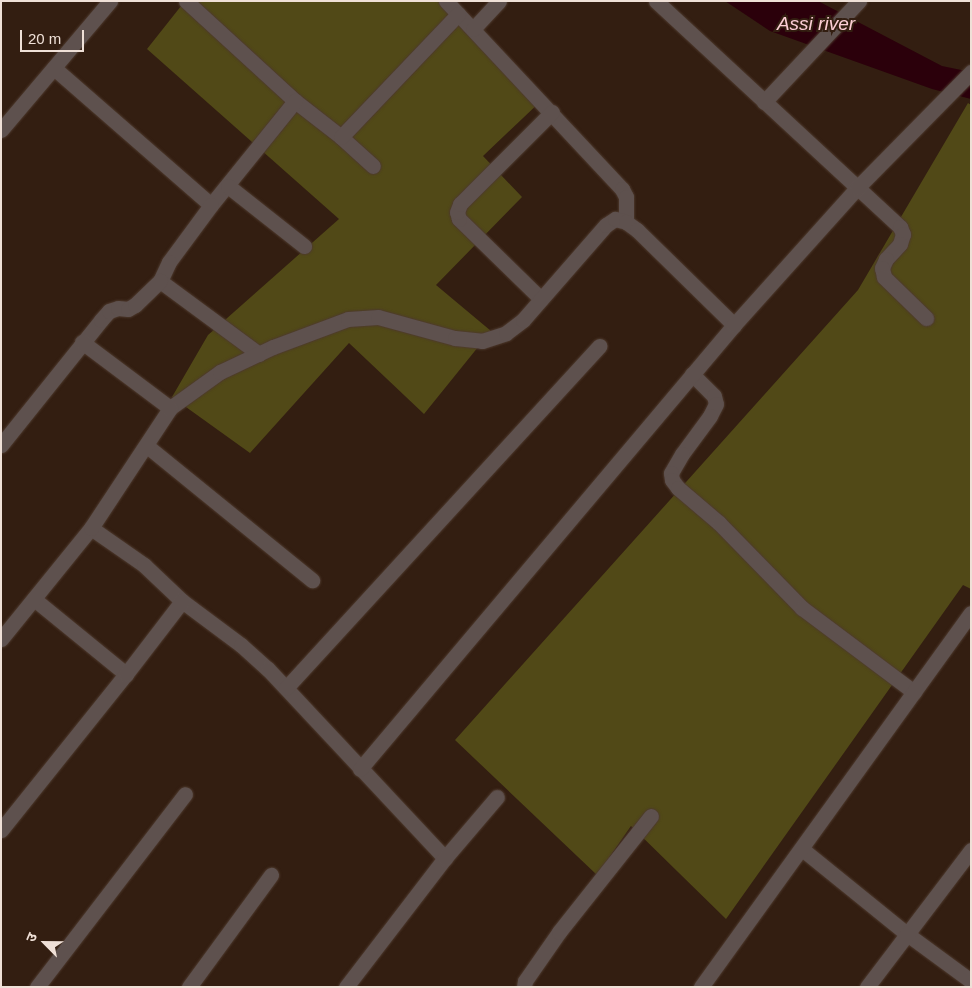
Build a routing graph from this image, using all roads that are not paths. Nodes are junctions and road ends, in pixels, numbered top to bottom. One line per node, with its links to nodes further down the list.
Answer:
1 (110, 1): 9 (street)
2 (186, 1): 11 (street)
3 (446, 1): 7 (street)
4 (499, 1): 8 (street)
5 (656, 1): 12 (street)
6 (859, 1): 12 (street)
7 (458, 14): 8 (street); 15 (street)
8 (472, 29): 13 (street)
9 (54, 68): 14 (street); 19 (street)
10 (971, 72): 18 (street)
11 (295, 100): 15 (street); 17 (street)
12 (764, 102): 18 (street)
13 (552, 112): 20 (street); 23 (street)
14 (1, 130)
15 (341, 137): 16 (street)
16 (373, 166)
17 (228, 186): 19 (street); 21 (street)
18 (857, 188): 24 (street); 25 (street)
19 (211, 205): 22 (street)
20 (626, 222): 23 (street); 25 (street)
21 (304, 246)
22 (160, 281): 26 (street); 28 (street)
23 (541, 299): 28 (street)
24 (926, 318)
25 (734, 325): 29 (street)
26 (82, 342): 30 (street); 31 (street)
27 (599, 346): 40 (street)
28 (259, 354): 30 (street)
29 (692, 374): 41 (street); 42 (street)
30 (170, 408): 32 (street)
31 (1, 445)
32 (147, 446): 33 (street); 34 (street)
33 (91, 528): 35 (street); 36 (street)
34 (312, 580)
35 (34, 599): 38 (street); 39 (street)
36 (182, 601): 39 (street); 40 (street)
37 (971, 613): 41 (street)
38 (1, 639)
39 (126, 674): 46 (street)
40 (286, 688): 42 (street)
41 (914, 692): 47 (street)
42 (360, 768): 49 (street)
43 (185, 794): 53 (street)
44 (497, 797): 49 (street)
45 (650, 816): 56 (street)
46 (1, 830)
47 (802, 849): 51 (street); 57 (street)
48 (971, 850): 51 (street)
49 (445, 858): 55 (street)
50 (271, 875): 54 (street)
51 (907, 934): 52 (street); 58 (street)
52 (971, 981)
53 (37, 987)
54 (188, 987)
55 (346, 987)
56 (524, 987)
57 (701, 987)
58 (867, 987)

